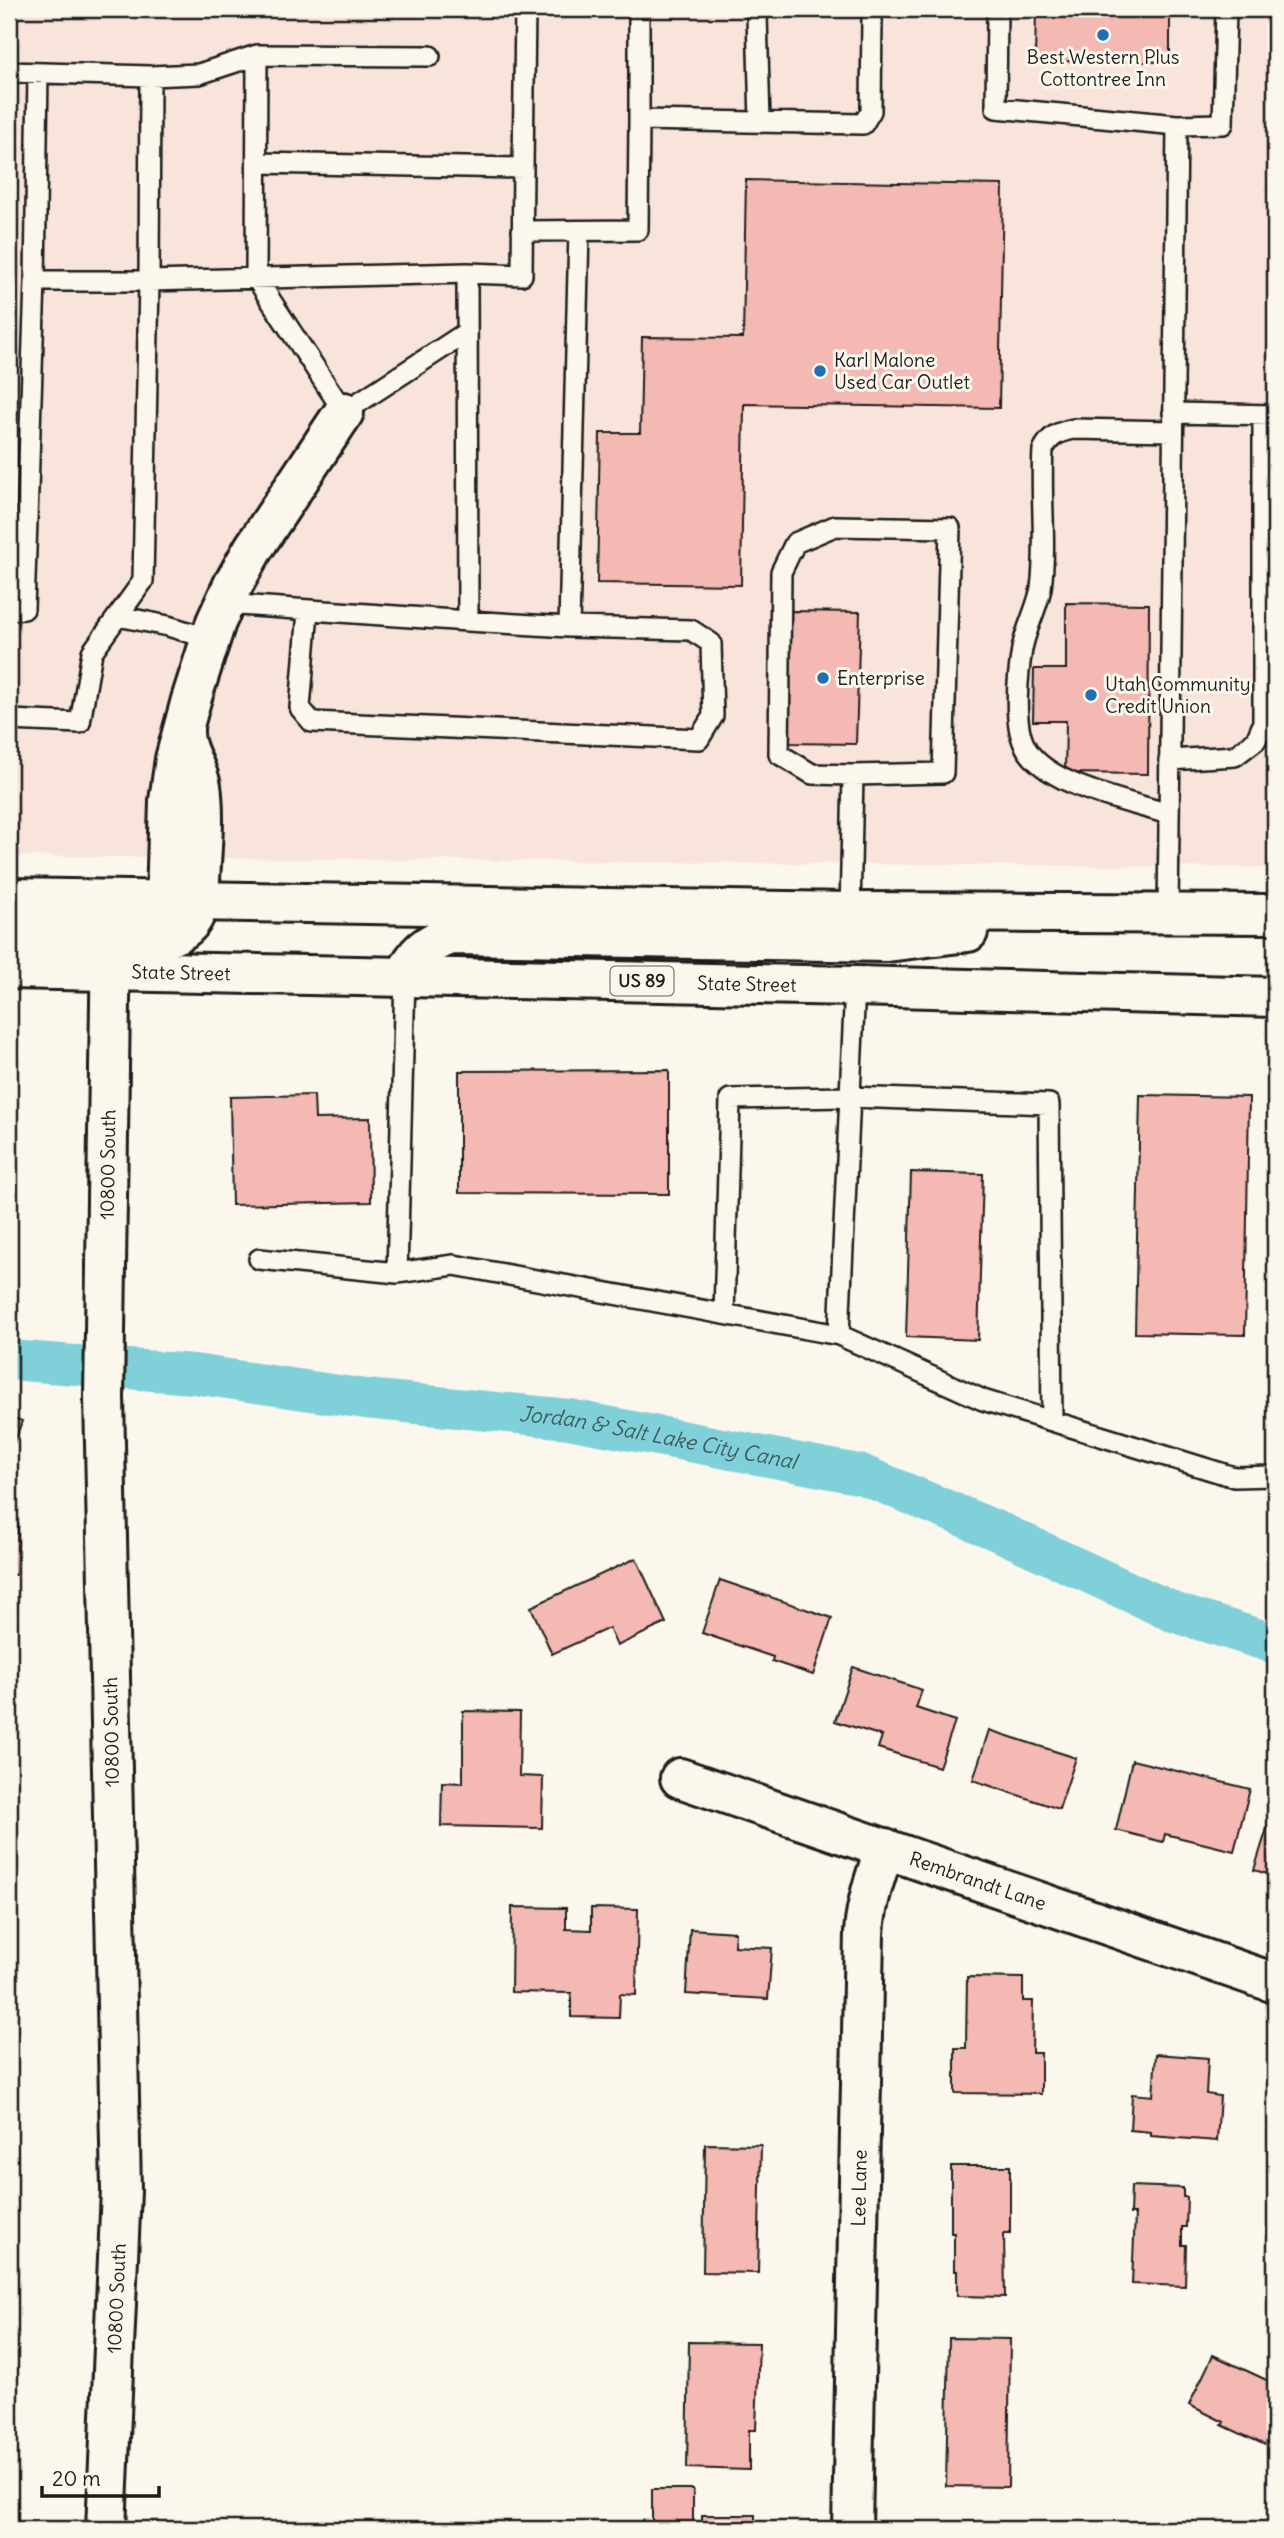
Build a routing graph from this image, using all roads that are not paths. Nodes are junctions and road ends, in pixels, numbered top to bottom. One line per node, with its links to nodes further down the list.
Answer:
1 (525, 9): 16 (lane)
2 (997, 9): 14 (lane)
3 (1226, 9): 14 (lane)
4 (639, 12): 12 (lane)
5 (757, 15): 13 (lane)
6 (872, 17): 13 (lane)
7 (257, 55): 8 (lane); 11 (lane); 15 (lane)
8 (430, 56)
9 (9, 72): 10 (lane)
10 (38, 73): 11 (lane); 21 (lane)
11 (150, 76): 22 (lane)
12 (639, 120): 13 (lane); 18 (lane)
13 (760, 122)
14 (1177, 125): 26 (lane)
15 (257, 163): 16 (lane); 20 (lane)
16 (523, 168): 17 (lane)
17 (522, 231): 18 (lane); 19 (lane)
18 (579, 231): 32 (lane)
19 (467, 273): 20 (lane); 23 (lane)
20 (256, 278): 22 (lane); 24 (lane)
21 (35, 281): 22 (lane); 27 (lane)
22 (149, 281): 29 (lane)
23 (467, 332): 24 (lane); 31 (lane)
24 (344, 412): 30 (main road)
25 (1269, 415): 26 (lane); 34 (lane)
26 (1173, 422): 34 (lane); 36 (lane)
27 (9, 610)
28 (308, 611): 30 (lane); 31 (lane); 32 (lane)
29 (118, 616): 30 (lane); 33 (lane)
30 (217, 621): 38 (main road)
31 (468, 621): 32 (lane)
32 (569, 627)
33 (9, 720)
34 (1169, 760): 36 (lane)
35 (853, 775): 35 (lane); 39 (lane)
36 (1168, 814): 41 (lane)
37 (9, 898): 38 (main road)
38 (182, 901): 39 (main road); 44 (main road)
39 (850, 912): 40 (main road)
40 (1045, 912): 41 (main road); 46 (main road)
41 (1168, 912): 42 (main road)
42 (1275, 914)
43 (9, 933): 44 (main road)
44 (111, 953): 45 (main road, State Street / US 89); 46 (main road, State Street / US 89); 59 (main road, 10800 South)
45 (9, 969)
46 (405, 977): 47 (main road, State Street / US 89); 51 (lane)
47 (855, 986): 48 (main road, State Street / US 89); 49 (lane)
48 (1275, 997)
49 (850, 1097): 52 (lane); 53 (lane); 54 (lane)
50 (259, 1259): 51 (lane)
51 (397, 1273): 52 (lane)
52 (724, 1314): 53 (lane)
53 (839, 1335): 54 (lane)
54 (1052, 1421): 55 (lane)
55 (1275, 1476)
56 (680, 1778): 57 (main road, Rembrandt Lane)
57 (885, 1849): 58 (main road, Rembrandt Lane); 60 (main road, Lee Lane)
58 (1275, 1983)
59 (106, 2529)
60 (852, 2529)

